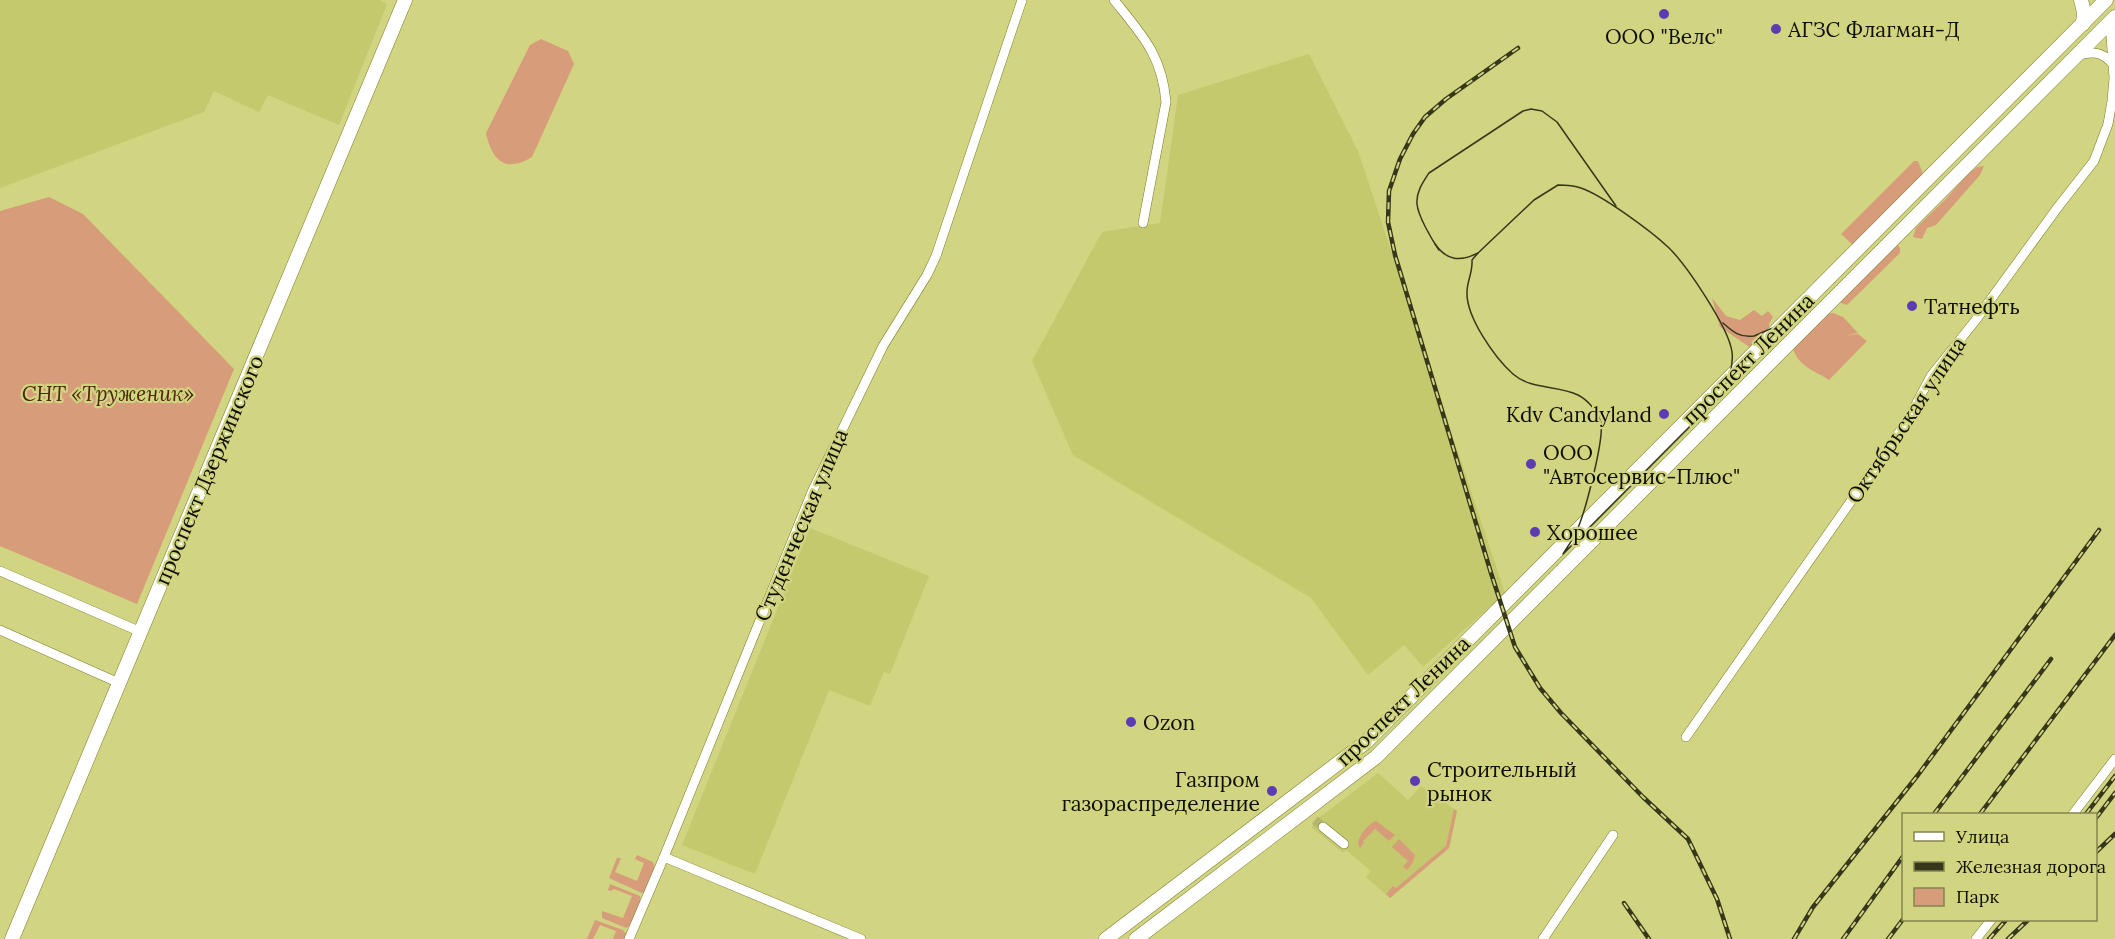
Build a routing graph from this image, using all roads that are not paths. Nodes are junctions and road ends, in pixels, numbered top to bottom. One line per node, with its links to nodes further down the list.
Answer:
1 (405, 0): 13 (main road, проспект Дзержинского)
2 (1023, 0): 21 (street, Студенческая улица)
3 (1114, 0): 10 (street)
4 (2081, 0): 7 (main road)
5 (2101, 2): 6 (main road); 7 (main road, проспект Ленина)
6 (2112, 19): 8 (main road, проспект Ленина); 9 (street, Октябрьская улица)
7 (2083, 24): 28 (main road, проспект Ленина)
8 (2076, 56): 9 (street); 29 (main road, проспект Ленина)
9 (2112, 63): 15 (street, Октябрьская улица)
10 (1143, 223)
11 (0, 571): 13 (street)
12 (0, 630): 14 (street)
13 (141, 632): 14 (main road, проспект Дзержинского)
14 (119, 683): 25 (main road, проспект Дзержинского)
15 (1686, 737)
16 (2115, 759): 17 (street)
17 (2074, 813)
18 (1323, 827): 20 (street)
19 (1613, 835): 30 (street)
20 (1344, 844)
21 (664, 857): 26 (street, Студенческая улица); 27 (street)
22 (1990, 921): 31 (street)
23 (0, 936): 24 (main road)
24 (7, 939)
25 (12, 939)
26 (629, 939)
27 (861, 939)
28 (1106, 939)
29 (1136, 939)
30 (1543, 939)
31 (1976, 939)

